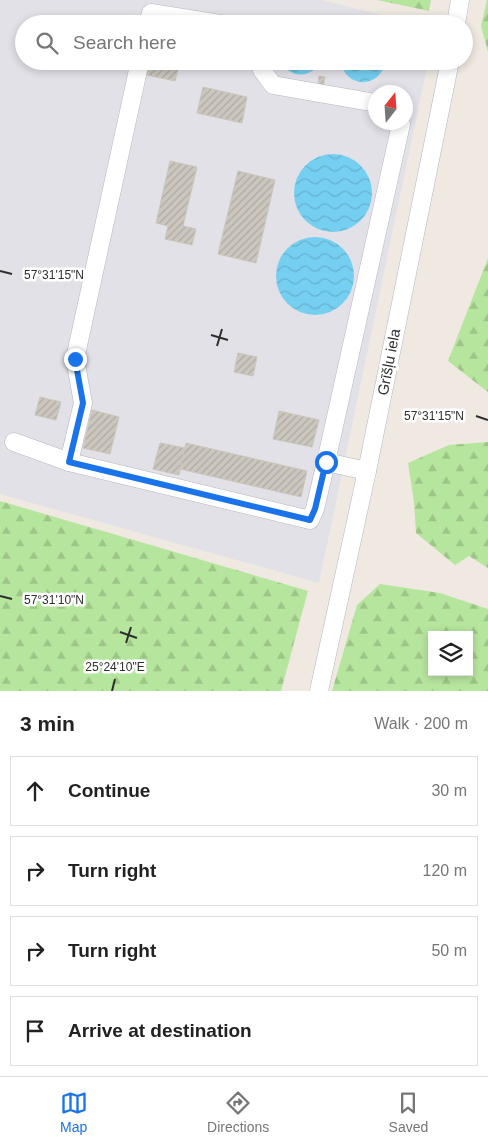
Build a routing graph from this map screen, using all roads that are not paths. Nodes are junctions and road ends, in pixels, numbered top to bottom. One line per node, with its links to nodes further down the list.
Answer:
1 (460, 0): 4 (street)
2 (150, 15): 3 (street)
3 (164, 15)
4 (458, 15)
5 (138, 70): 11 (street)
6 (262, 70): 8 (street)
7 (448, 70): 13 (street, Grīšļu iela)
8 (368, 101)
9 (401, 130): 12 (street)
10 (14, 442): 11 (street)
11 (69, 462): 12 (street)
12 (326, 462): 13 (street)
13 (367, 471): 14 (street, Grīšļu iela)
14 (319, 691)

